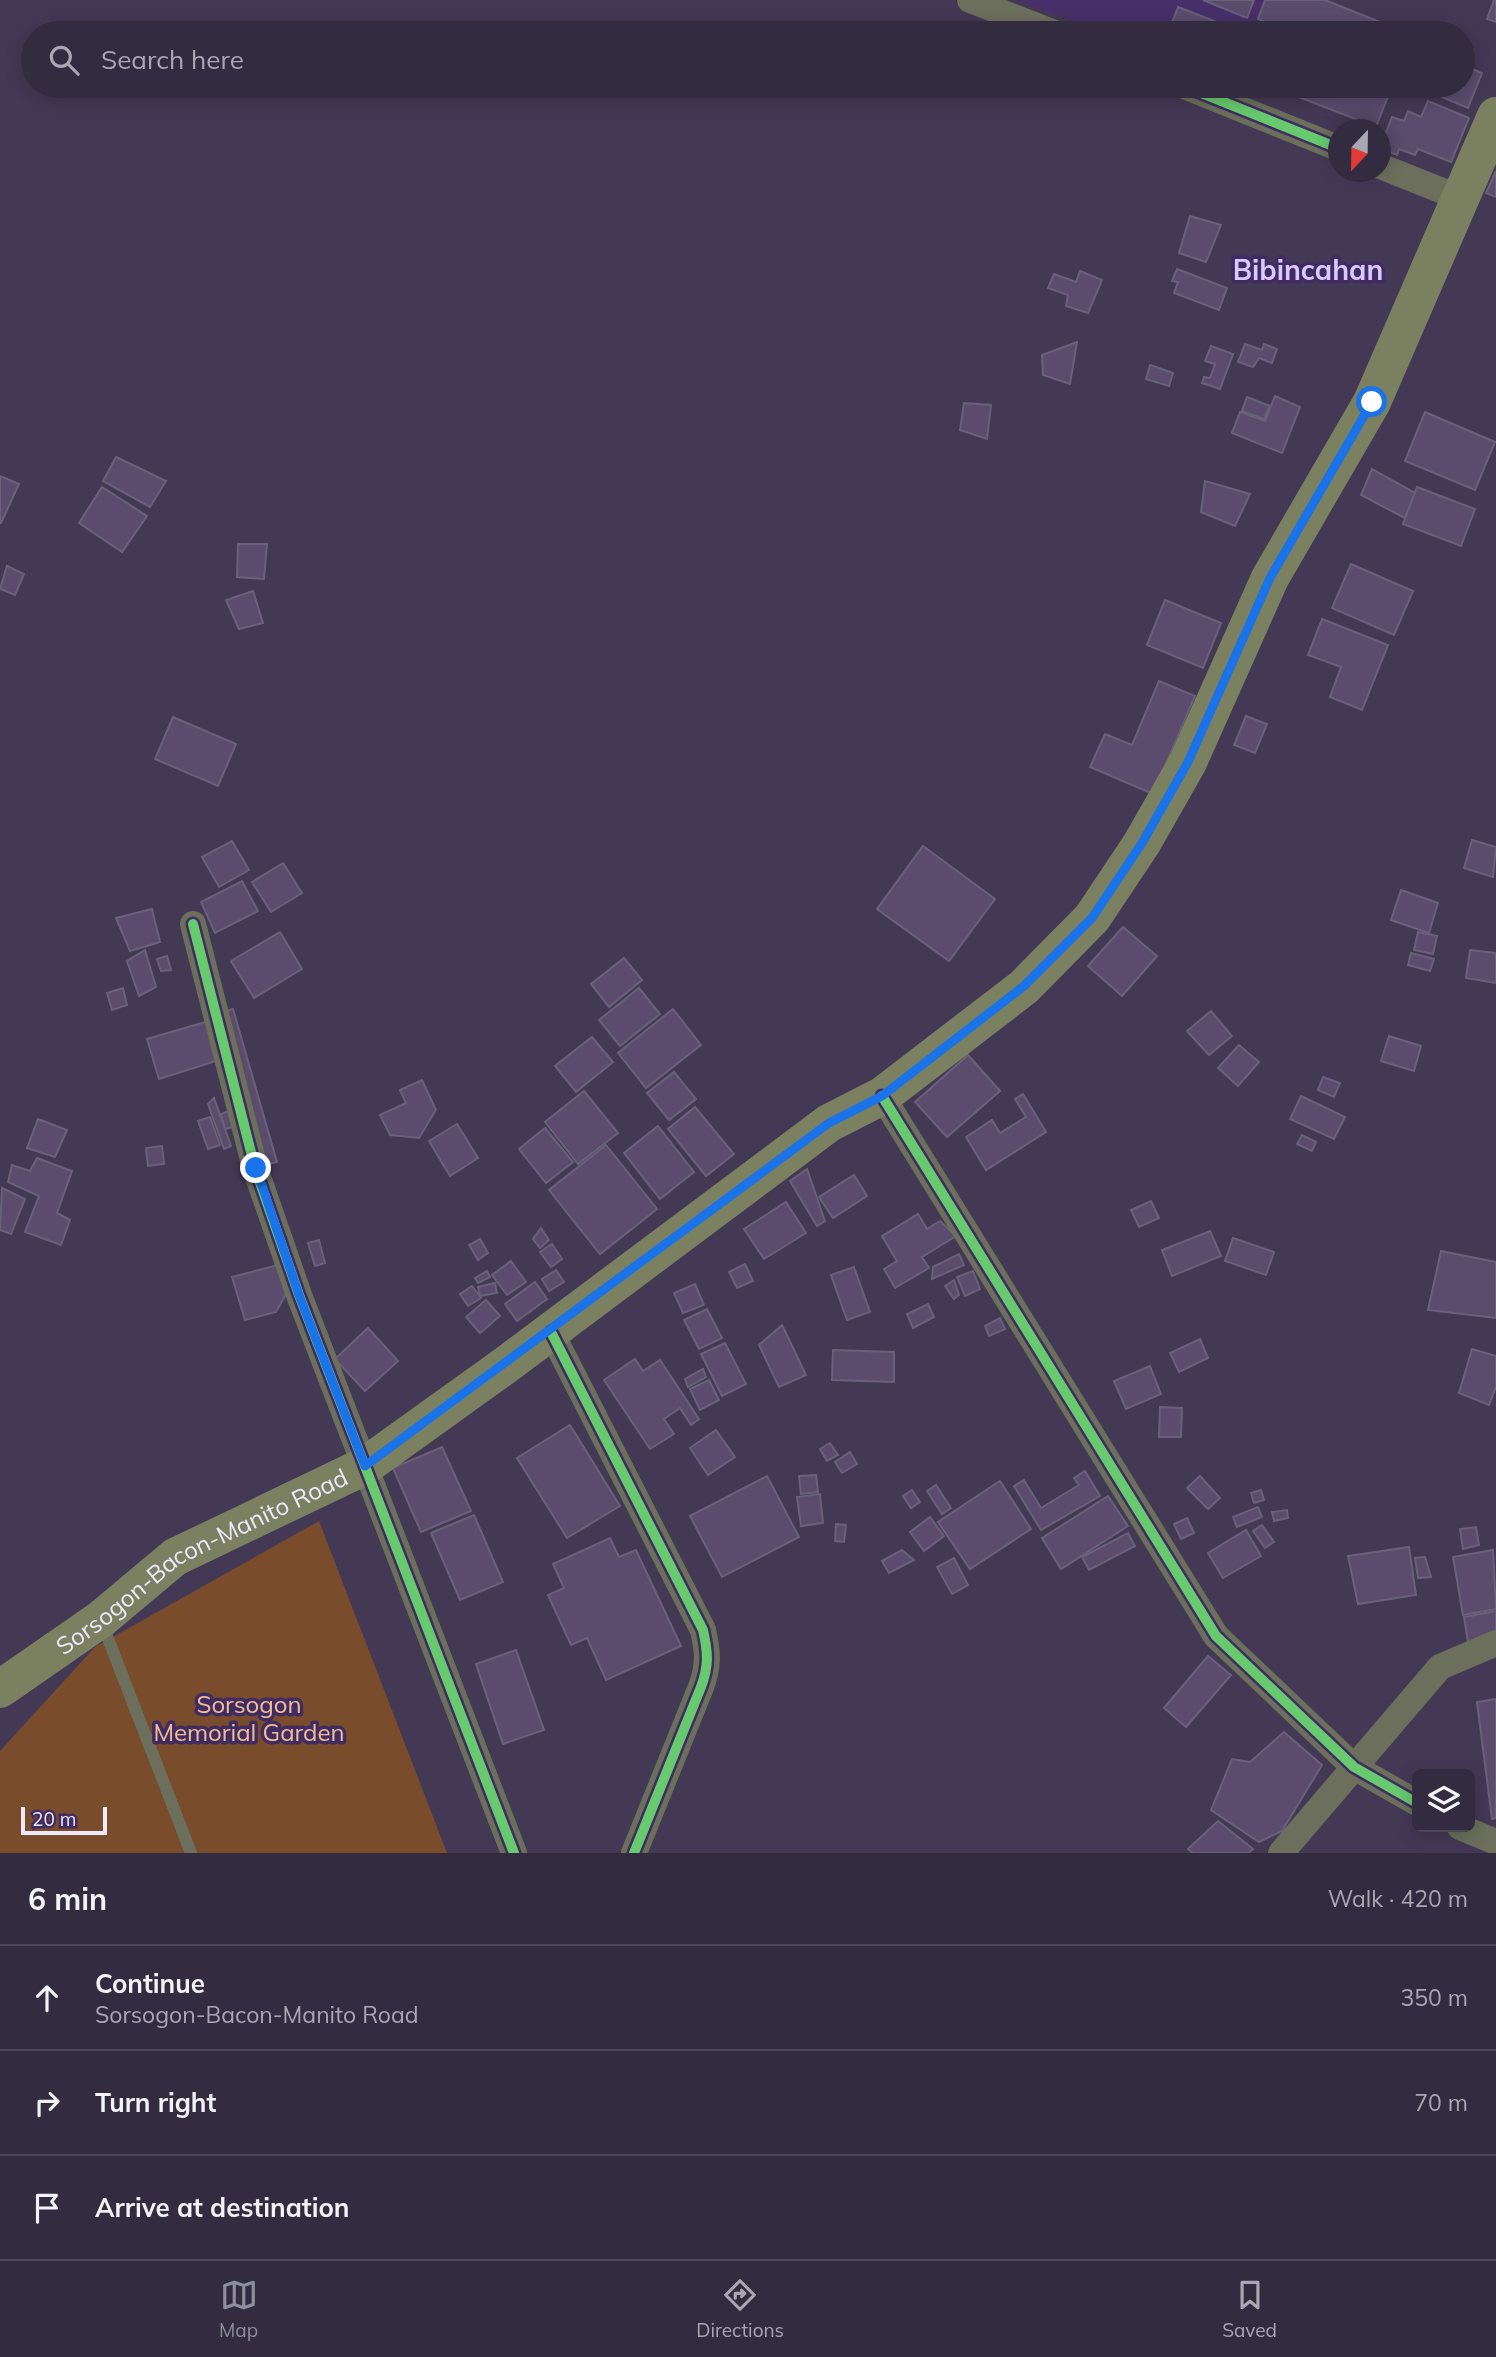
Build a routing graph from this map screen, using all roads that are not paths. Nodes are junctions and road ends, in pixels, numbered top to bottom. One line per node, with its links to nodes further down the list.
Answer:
1 (981, 2): 2 (street)
2 (1026, 21)
3 (1214, 98): 5 (street)
4 (1496, 116): 7 (main road, Sorsogon-Bacon-Manito Road)
5 (1328, 144)
6 (1391, 170): 7 (street)
7 (1461, 198): 9 (main road, Sorsogon-Bacon-Manito Road)
8 (193, 925): 11 (street)
9 (882, 1096): 10 (main road, Sorsogon-Bacon-Manito Road); 15 (street)
10 (551, 1332): 11 (main road, Sorsogon-Bacon-Manito Road); 21 (street)
11 (365, 1466): 12 (main road, Sorsogon-Bacon-Manito Road); 20 (street)
12 (101, 1619): 14 (main road, Sorsogon-Bacon-Manito Road); 19 (lane)
13 (1496, 1643): 15 (street)
14 (0, 1689)
15 (1354, 1767): 16 (street); 22 (street)
16 (1412, 1800)
17 (1472, 1832): 18 (street)
18 (1496, 1842)
19 (191, 1853)
20 (514, 1853)
21 (634, 1853)
22 (1281, 1853)

